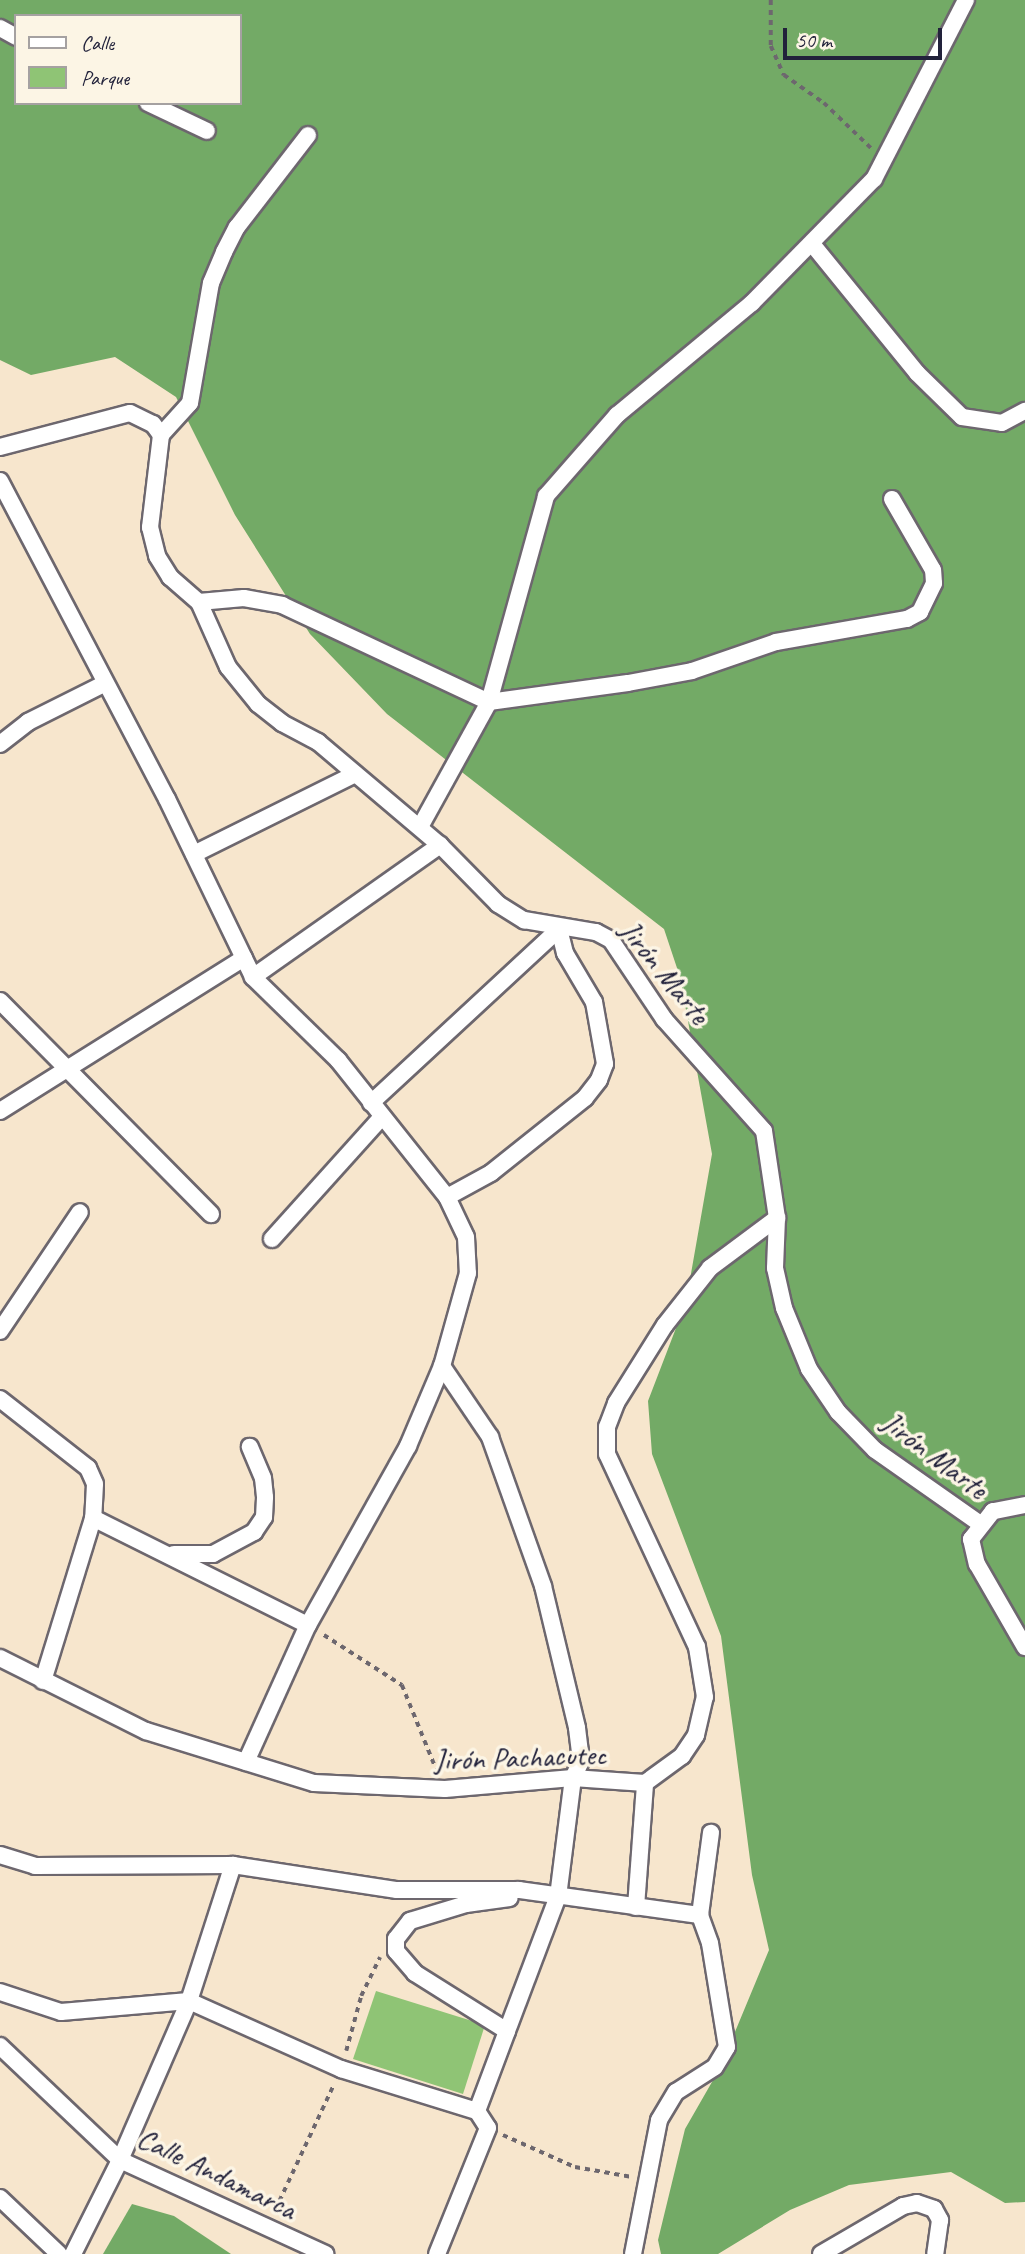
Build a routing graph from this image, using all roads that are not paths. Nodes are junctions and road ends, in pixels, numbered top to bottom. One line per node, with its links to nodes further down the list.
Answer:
1 (966, 0): 5 (street)
2 (152, 105): 3 (street)
3 (207, 131)
4 (308, 135): 7 (street)
5 (813, 245): 6 (street); 13 (street)
6 (1025, 411)
7 (162, 435): 8 (street); 11 (street, Jirón Marte)
8 (0, 447)
9 (0, 481): 12 (street)
10 (892, 499): 13 (street)
11 (199, 602): 13 (street); 15 (street, Jirón Marte)
12 (104, 684): 14 (street); 18 (street)
13 (489, 702): 16 (street)
14 (0, 744)
15 (355, 774): 16 (street, Jirón Marte); 18 (street)
16 (420, 827): 17 (street, Jirón Marte)
17 (440, 845): 19 (street, Jirón Marte); 21 (street)
18 (194, 854): 20 (street)
19 (559, 929): 24 (street); 27 (street); 30 (street, Jirón Marte)
20 (244, 958): 21 (street); 23 (street)
21 (253, 977): 24 (street)
22 (0, 1001): 23 (street)
23 (67, 1067): 25 (street); 29 (street)
24 (371, 1103): 26 (street)
25 (0, 1111)
26 (381, 1118): 27 (street); 31 (street)
27 (447, 1197): 33 (street)
28 (80, 1212): 32 (street)
29 (211, 1214)
30 (777, 1218): 38 (street, Jirón Marte); 46 (street, Jirón Pachacutec)
31 (272, 1239)
32 (0, 1331)
33 (442, 1366): 40 (street); 45 (street)
34 (0, 1399): 37 (street)
35 (250, 1447): 39 (street)
36 (1025, 1505): 38 (street)
37 (93, 1518): 39 (street); 43 (street)
38 (979, 1523): 41 (street, Jirón Marte)
39 (168, 1554): 40 (street)
40 (308, 1625): 44 (street)
41 (1025, 1647)
42 (0, 1658): 43 (street, Jirón Pachacutec)
43 (43, 1681): 44 (street, Jirón Pachacutec)
44 (246, 1762): 45 (street, Jirón Pachacutec)
45 (573, 1778): 46 (street, Jirón Pachacutec); 50 (street)
46 (645, 1783): 51 (street)
47 (710, 1833): 52 (street)
48 (0, 1855): 49 (street)
49 (233, 1865): 50 (street); 54 (street)
50 (558, 1896): 51 (street); 55 (street); 55 (street)
51 (636, 1907): 52 (street)
52 (700, 1915): 64 (street)
53 (0, 1992): 54 (street)
54 (189, 2001): 57 (street); 58 (street)
55 (507, 2031): 57 (street)
56 (0, 2046): 58 (street, Calle Andamarca)
57 (477, 2111): 63 (street)
58 (120, 2160): 61 (street); 62 (street, Calle Andamarca)
59 (0, 2198): 60 (street)
60 (59, 2254)
61 (73, 2254)
62 (326, 2254)
63 (437, 2254)
64 (633, 2254)
65 (821, 2254): 66 (street)
66 (935, 2254)

